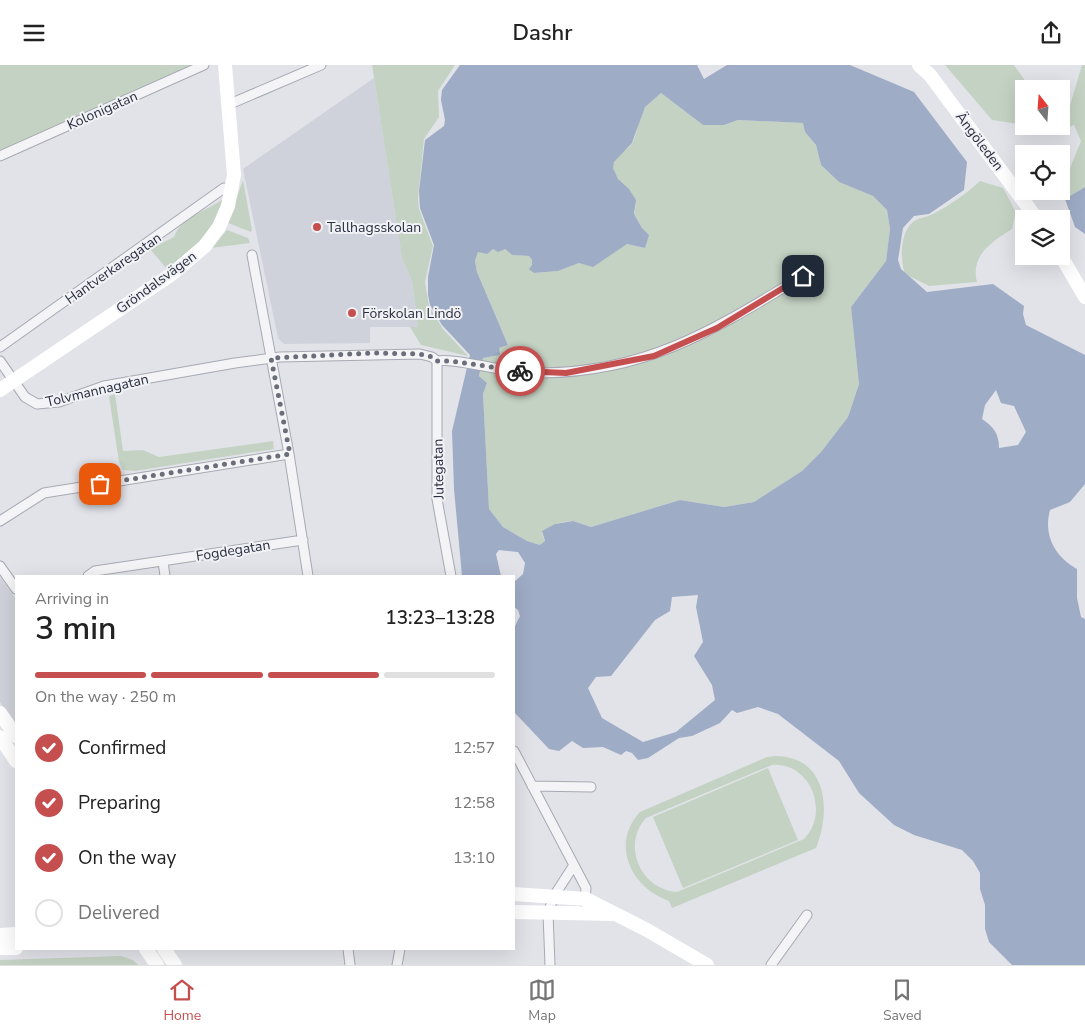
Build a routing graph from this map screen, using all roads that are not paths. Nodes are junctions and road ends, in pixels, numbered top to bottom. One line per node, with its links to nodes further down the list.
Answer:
1 (204, 65): 6 (street, Kolonigatan)
2 (225, 65): 5 (main road, Gröndalsvägen)
3 (321, 65): 5 (street)
4 (919, 65): 8 (main road, Ängöleden)
5 (230, 104): 17 (main road, Gröndalsvägen)
6 (0, 156)
7 (224, 188): 13 (street, Hantverkaregatan)
8 (1031, 210)
9 (252, 255): 14 (street)
10 (1066, 265): 12 (main road)
11 (803, 276): 16 (street, Tolvmannagatan)
12 (1085, 297)
13 (0, 347)
14 (271, 358): 16 (street, Tolvmannagatan); 17 (street, Tolvmannagatan); 19 (street)
15 (0, 361): 17 (street, Tolvmannagatan)
16 (436, 361): 27 (street, Jutegatan)
17 (12, 381): 18 (main road, Gröndalsvägen)
18 (0, 390)
19 (290, 454): 20 (street); 21 (street)
20 (0, 521)
21 (303, 539): 22 (street, Fogdegatan); 26 (street)
22 (163, 561): 24 (street, Fogdegatan); 25 (street)
23 (0, 566): 28 (street)
24 (89, 575)
25 (165, 575)
26 (308, 575)
27 (450, 575)
28 (15, 588)
29 (0, 713): 30 (main road)
30 (7, 738): 32 (main road)
31 (515, 753): 33 (street)
32 (15, 758)
33 (532, 786): 34 (street); 35 (street)
34 (591, 787)
35 (574, 865): 37 (street); 38 (street)
36 (515, 894): 37 (main road)
37 (554, 896): 38 (main road); 40 (street)
38 (586, 899): 41 (street); 42 (main road)
39 (515, 912): 40 (main road)
40 (548, 913): 41 (main road); 56 (street)
41 (582, 914): 42 (main road)
42 (616, 914): 57 (main road)
43 (807, 915): 58 (street)
44 (15, 933): 45 (main road)
45 (0, 935)
46 (15, 948): 47 (main road)
47 (0, 949)
48 (147, 950): 52 (main road)
49 (165, 950): 53 (main road)
50 (348, 950): 54 (street)
51 (400, 950): 55 (street)
52 (157, 965)
53 (176, 965)
54 (350, 965)
55 (397, 965)
56 (550, 965)
57 (707, 965)
58 (771, 965)

